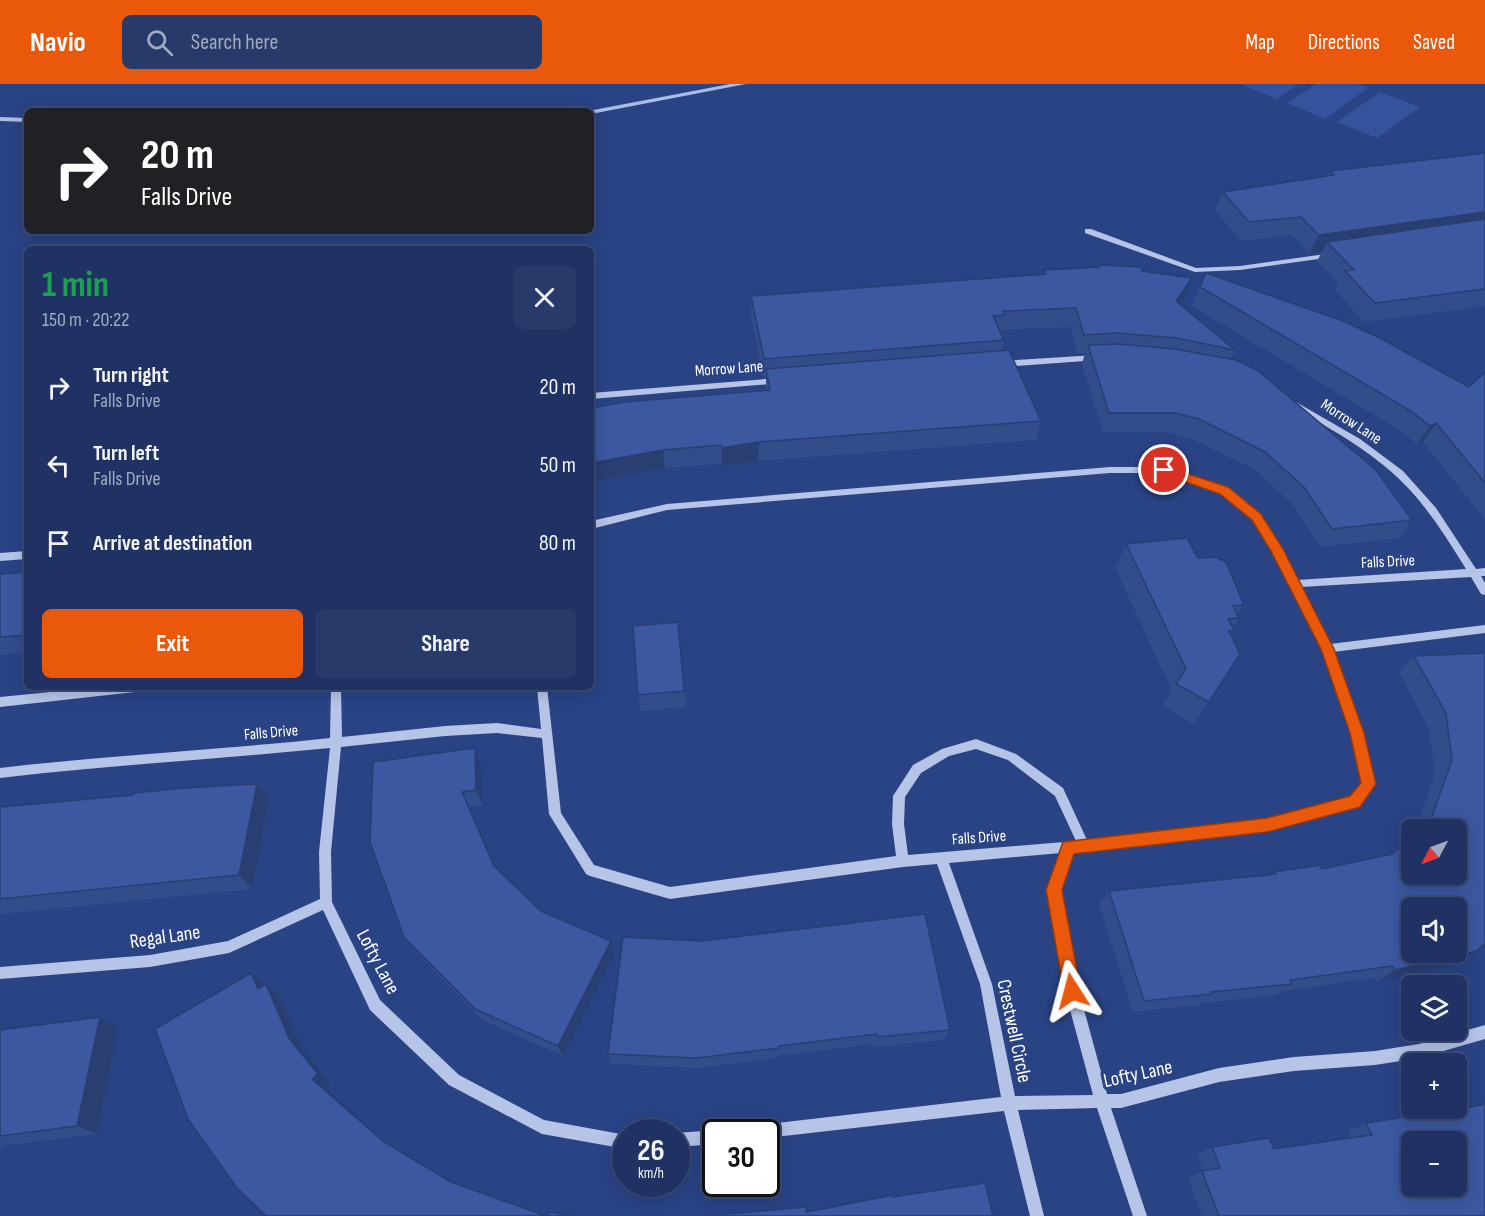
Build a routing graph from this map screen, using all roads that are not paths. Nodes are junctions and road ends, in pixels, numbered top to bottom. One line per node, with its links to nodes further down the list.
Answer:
1 (1088, 231): 2 (street)
2 (1341, 254)
3 (1111, 357): 4 (street)
4 (989, 365)
5 (787, 380): 6 (street, Morrow Lane)
6 (594, 396)
7 (1283, 398): 12 (street, Morrow Lane)
8 (594, 524): 13 (street, Falls Drive)
9 (24, 555): 10 (street)
10 (0, 557)
11 (1485, 572): 12 (street, Falls Drive)
12 (1473, 574): 13 (street, Falls Drive); 14 (street, Morrow Lane)
13 (1293, 584): 16 (street, Falls Drive)
14 (1485, 591)
15 (1485, 629): 16 (street)
16 (1328, 649): 24 (street, Falls Drive)
17 (115, 690): 20 (street)
18 (336, 690): 22 (street, Lofty Lane)
19 (542, 690): 21 (street, Falls Drive)
20 (0, 702)
21 (545, 734): 22 (street, Falls Drive); 27 (street, Falls Drive)
22 (336, 744): 23 (street, Falls Drive); 28 (street, Lofty Lane)
23 (0, 773)
24 (1084, 846): 25 (street, Falls Drive); 27 (street)
25 (1069, 847): 26 (street, Falls Drive); 31 (street)
26 (941, 857): 27 (street, Falls Drive); 32 (street, Crestwell Circle)
27 (903, 861)
28 (326, 902): 29 (street, Regal Lane); 34 (street, Lofty Lane)
29 (0, 973)
30 (1485, 1032): 31 (street, Lofty Lane)
31 (1102, 1102): 32 (street, Lofty Lane); 36 (street)
32 (1009, 1103): 33 (street, Lofty Lane); 35 (street, Crestwell Circle)
33 (780, 1130)
34 (612, 1140)
35 (1037, 1216)
36 (1140, 1216)

